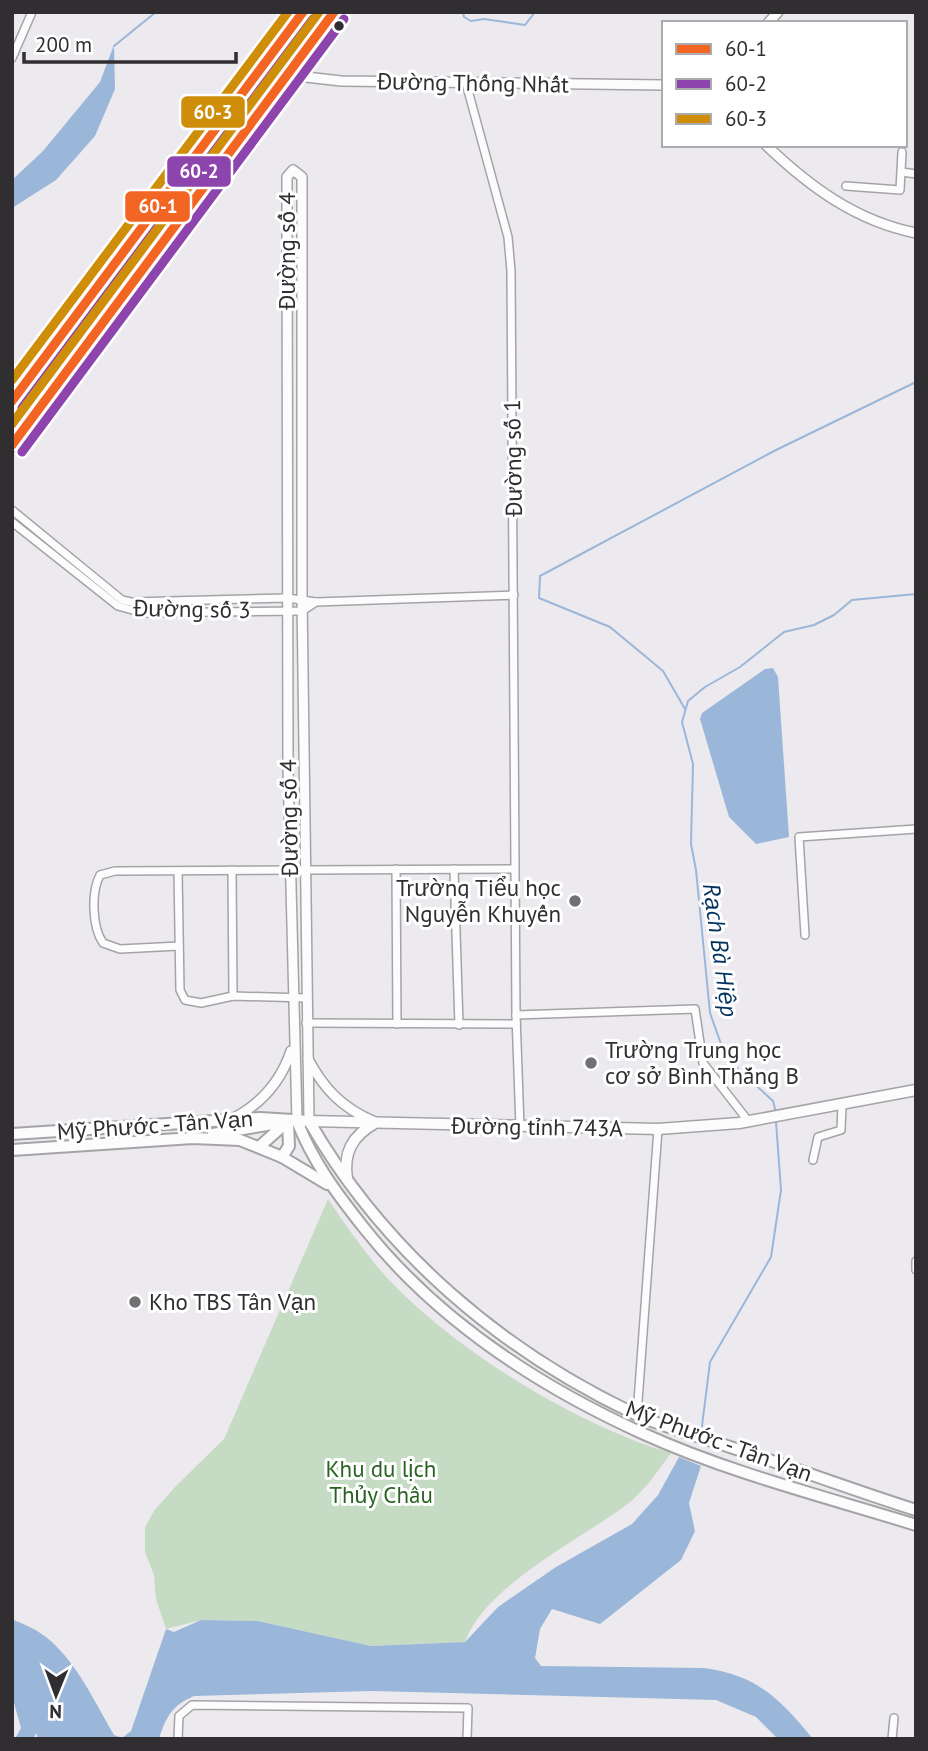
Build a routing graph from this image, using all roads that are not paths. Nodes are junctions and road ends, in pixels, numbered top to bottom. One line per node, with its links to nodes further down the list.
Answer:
1 (32, 12): 6 (street)
2 (303, 12): 10 (highway)
3 (315, 12): 10 (highway)
4 (327, 12): 7 (highway)
5 (334, 12): 7 (highway)
6 (12, 58)
7 (288, 69): 8 (street, Đường Thống Nhất); 20 (highway); 21 (highway)
8 (466, 83): 9 (street, Đường Thống Nhất); 24 (street, Đường số 1)
9 (662, 85)
10 (226, 122): 12 (highway)
11 (768, 147): 17 (street)
12 (206, 148): 18 (highway); 19 (highway)
13 (902, 152): 14 (street)
14 (902, 172): 15 (street); 16 (street)
15 (916, 174)
16 (846, 186)
17 (916, 233)
18 (12, 401)
19 (12, 411)
20 (12, 432)
21 (12, 445)
22 (12, 510): 28 (street, Đường số 3)
23 (12, 522): 28 (street, Đường số 3)
24 (514, 595): 27 (street, Đường số 3); 34 (street, Đường số 1)
25 (287, 598): 26 (street, Đường số 3); 26 (street, Đường số 4); 28 (street, Đường số 3); 29 (street, Đường số 4)
26 (302, 598): 27 (street, Đường số 3); 30 (street, Đường số 4)
27 (316, 601): 30 (street)
28 (131, 606): 29 (street, Đường số 3)
29 (287, 611): 30 (street, Đường số 3); 37 (street, Đường số 4)
30 (302, 611): 38 (street, Đường số 4)
31 (916, 829): 39 (street)
32 (396, 869): 33 (street); 38 (street); 46 (street)
33 (454, 869): 34 (street); 48 (street)
34 (514, 869): 44 (street, Đường số 1)
35 (178, 870): 36 (street); 40 (street); 40 (street)
36 (232, 870): 37 (street); 41 (street)
37 (290, 870): 38 (street); 42 (street, Đường số 4)
38 (306, 870): 43 (street, Đường số 4)
39 (805, 935)
40 (179, 946): 41 (street)
41 (233, 996): 42 (street)
42 (292, 998): 43 (street); 49 (street, Đường số 4)
43 (306, 998): 45 (street, Đường số 4)
44 (516, 1015): 47 (street, Đường số 1); 56 (street)
45 (306, 1023): 46 (street); 50 (street, Đường số 4)
46 (397, 1024): 48 (street)
47 (516, 1024): 48 (street); 58 (street, Đường số 1)
48 (459, 1025)
49 (293, 1046): 53 (street); 54 (street, Đường số 4)
50 (307, 1057): 54 (street, Đường số 4); 55 (street)
51 (916, 1090): 52 (main road)
52 (842, 1105): 56 (main road, Đường tỉnh 743A); 60 (street)
53 (233, 1119): 54 (main road, Mỹ Phước - Tân Vạn); 61 (main road, Mỹ Phước - Tân Vạn)
54 (298, 1121): 55 (main road, Đường tỉnh 743A); 62 (main road, Đường tỉnh 743A); 63 (main road); 65 (main road); 67 (main road, Mỹ Phước - Tân Vạn); 68 (main road, Mỹ Phước - Tân Vạn)
55 (376, 1122): 58 (main road, Đường tỉnh 743A); 67 (main road)
56 (749, 1122): 59 (main road, Đường tỉnh 743A)
57 (852, 1127): 60 (street)
58 (520, 1128): 59 (main road, Đường tỉnh 743A)
59 (658, 1129): 73 (street)
60 (841, 1130): 66 (street)
61 (12, 1134)
62 (193, 1138): 63 (main road, Mỹ Phước - Tân Vạn); 64 (main road, Mỹ Phước - Tân Vạn)
63 (260, 1146): 65 (main road, Mỹ Phước - Tân Vạn)
64 (12, 1150)
65 (282, 1157): 68 (main road, Mỹ Phước - Tân Vạn)
66 (813, 1160)
67 (347, 1180): 71 (main road, Mỹ Phước - Tân Vạn)
68 (332, 1187): 72 (main road, Mỹ Phước - Tân Vạn)
69 (916, 1261): 70 (street)
70 (916, 1270)
71 (472, 1312): 72 (main road); 73 (main road, Mỹ Phước - Tân Vạn)
72 (461, 1326): 75 (main road, Mỹ Phước - Tân Vạn)
73 (637, 1415): 74 (main road, Mỹ Phước - Tân Vạn)
74 (916, 1510)
75 (916, 1525)
76 (894, 1718): 79 (street)
77 (178, 1739): 78 (street)
78 (467, 1739)
79 (892, 1739)

